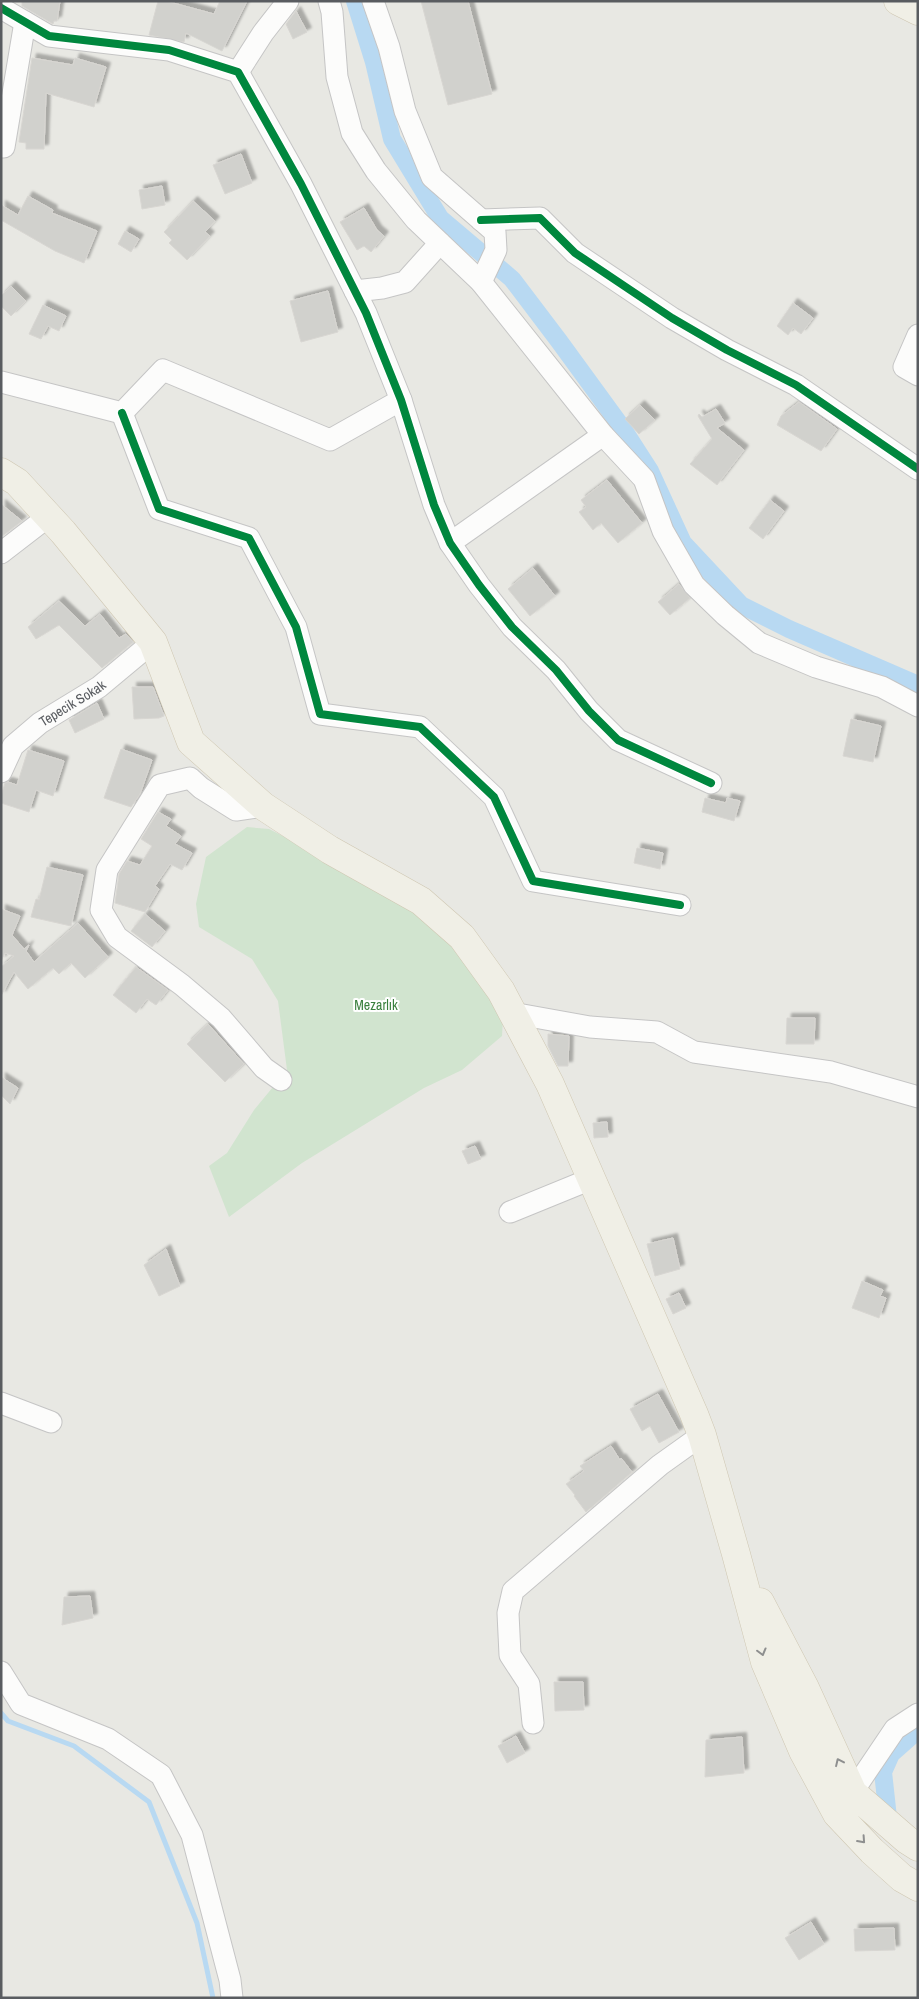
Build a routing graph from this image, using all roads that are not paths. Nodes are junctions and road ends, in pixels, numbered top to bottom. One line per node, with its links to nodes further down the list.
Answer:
1 (288, 1): 8 (street)
2 (329, 1): 11 (street)
3 (373, 1): 10 (street)
4 (898, 1): 6 (main road)
5 (1, 8): 7 (street)
6 (918, 11)
7 (25, 22): 8 (street); 9 (street)
8 (238, 72): 13 (street)
9 (1, 147)
10 (481, 220): 12 (street); 20 (street)
11 (440, 243): 12 (street); 13 (street)
12 (484, 275): 19 (street)
13 (354, 290): 17 (street)
14 (918, 336): 15 (street)
15 (918, 375)
16 (1, 382): 18 (street)
17 (401, 400): 18 (street); 23 (street)
18 (122, 413): 31 (street)
19 (603, 435): 23 (street); 26 (street)
20 (918, 470)
21 (1, 472): 22 (main road)
22 (49, 516): 24 (street); 25 (main road)
23 (450, 543): 29 (street)
24 (1, 553)
25 (153, 642): 27 (street, Tepecik Sokak); 30 (main road)
26 (918, 706)
27 (7, 743): 28 (street, Tepecik Sokak)
28 (1, 772)
29 (712, 783)
30 (263, 806): 32 (main road); 33 (street)
31 (680, 905)
32 (512, 1013): 34 (street); 35 (main road)
33 (281, 1080)
34 (918, 1097)
35 (591, 1179): 36 (street); 39 (main road)
36 (510, 1212)
37 (1, 1403): 38 (street)
38 (51, 1422)
39 (702, 1435): 42 (street); 43 (main road)
40 (1, 1672): 46 (street)
41 (918, 1714): 43 (street)
42 (533, 1723)
43 (845, 1803): 44 (main road); 45 (main road, one-way to 45)
44 (918, 1847)
45 (918, 1886)
46 (232, 1998)

